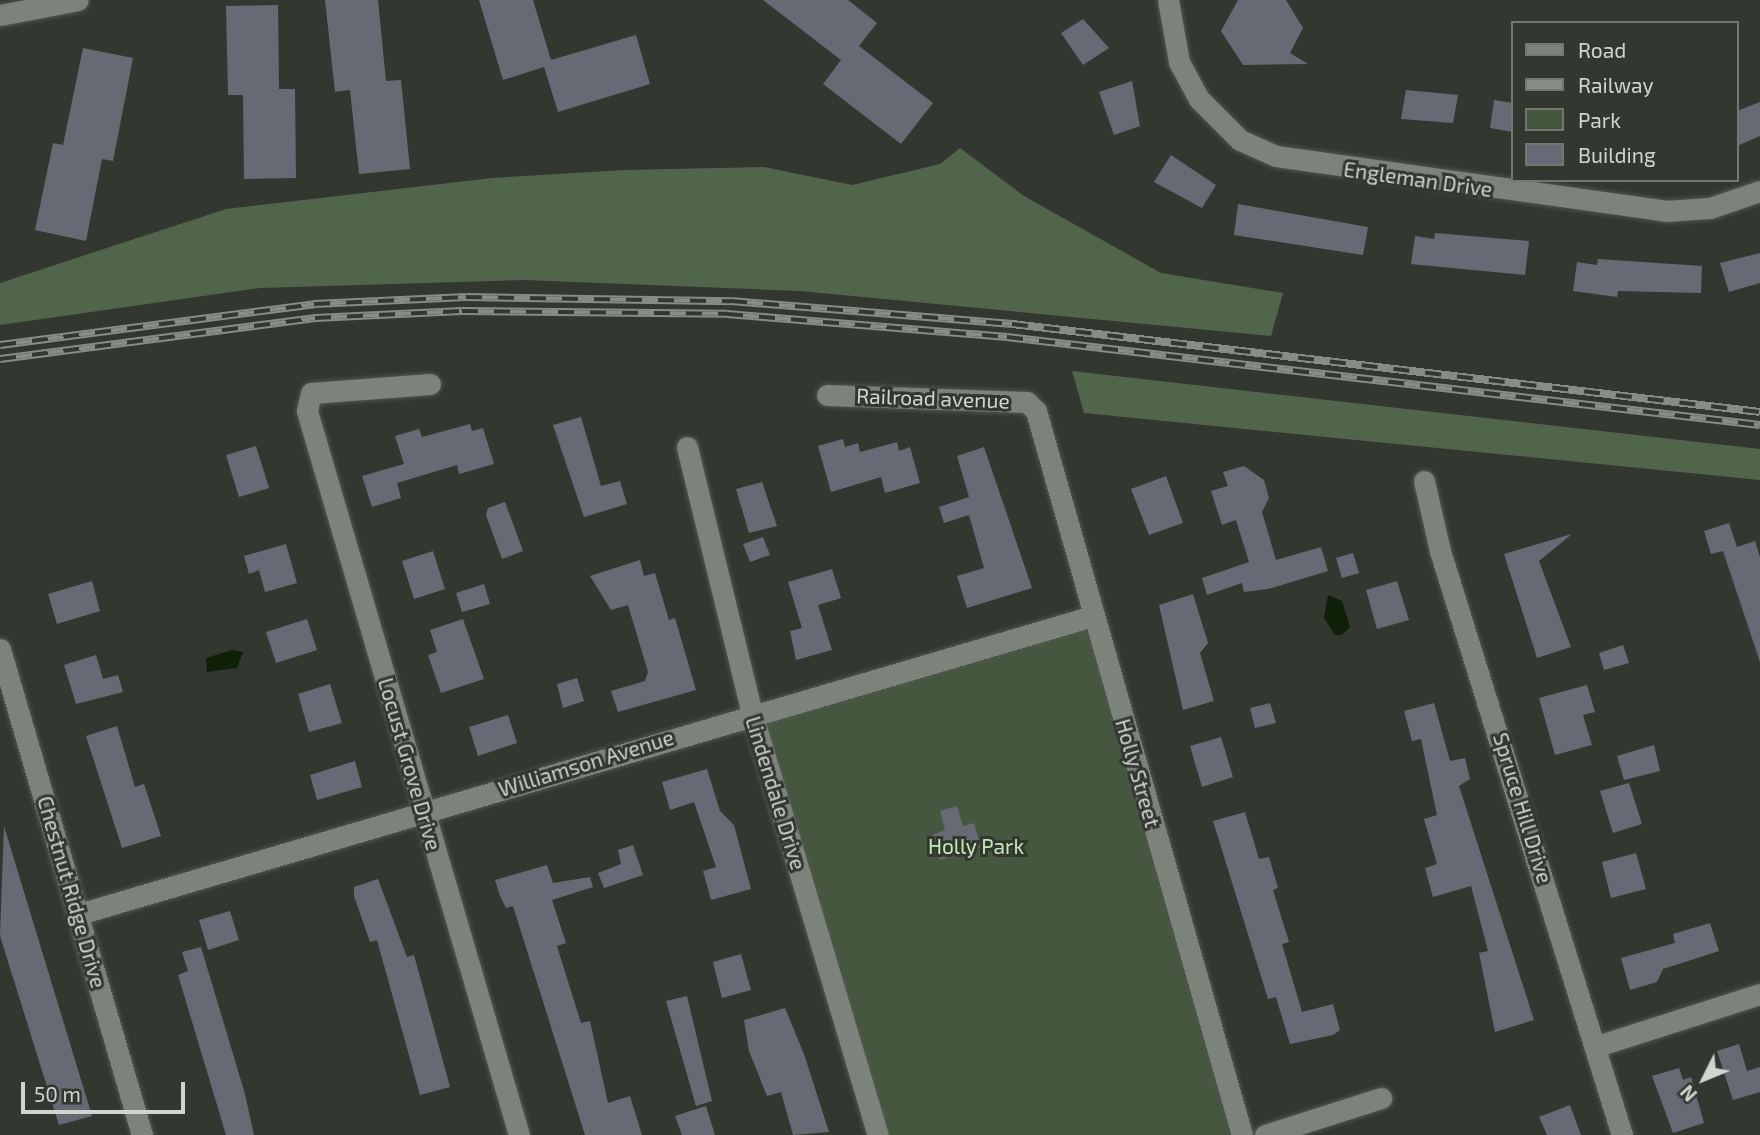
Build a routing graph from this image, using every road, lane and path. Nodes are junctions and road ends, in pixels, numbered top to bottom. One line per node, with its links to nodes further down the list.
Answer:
1 (78, 0): 3 (street)
2 (1168, 0): 4 (street, Engleman Drive)
3 (0, 15)
4 (1760, 191)
5 (430, 384): 13 (street, Locust Grove Drive)
6 (827, 395): 7 (street, Railroad avenue)
7 (1036, 411): 10 (street, Holly Street)
8 (687, 447): 12 (street, Lindendale Drive)
9 (1424, 481): 16 (street, Spruce Hill Drive)
10 (1093, 616): 12 (street, Williamson Avenue); 21 (street, Holly Street)
11 (0, 649): 14 (street, Chestnut Ridge Drive)
12 (752, 713): 13 (street, Williamson Avenue); 20 (street, Lindendale Drive)
13 (425, 813): 14 (street, Williamson Avenue); 19 (street, Locust Grove Drive)
14 (79, 914): 18 (street, Chestnut Ridge Drive)
15 (1760, 994): 16 (street)
16 (1597, 1046): 23 (street, Spruce Hill Drive)
17 (1381, 1098): 22 (street)
18 (142, 1135)
19 (519, 1135)
20 (878, 1135)
21 (1242, 1135)
22 (1265, 1135)
23 (1622, 1135)

